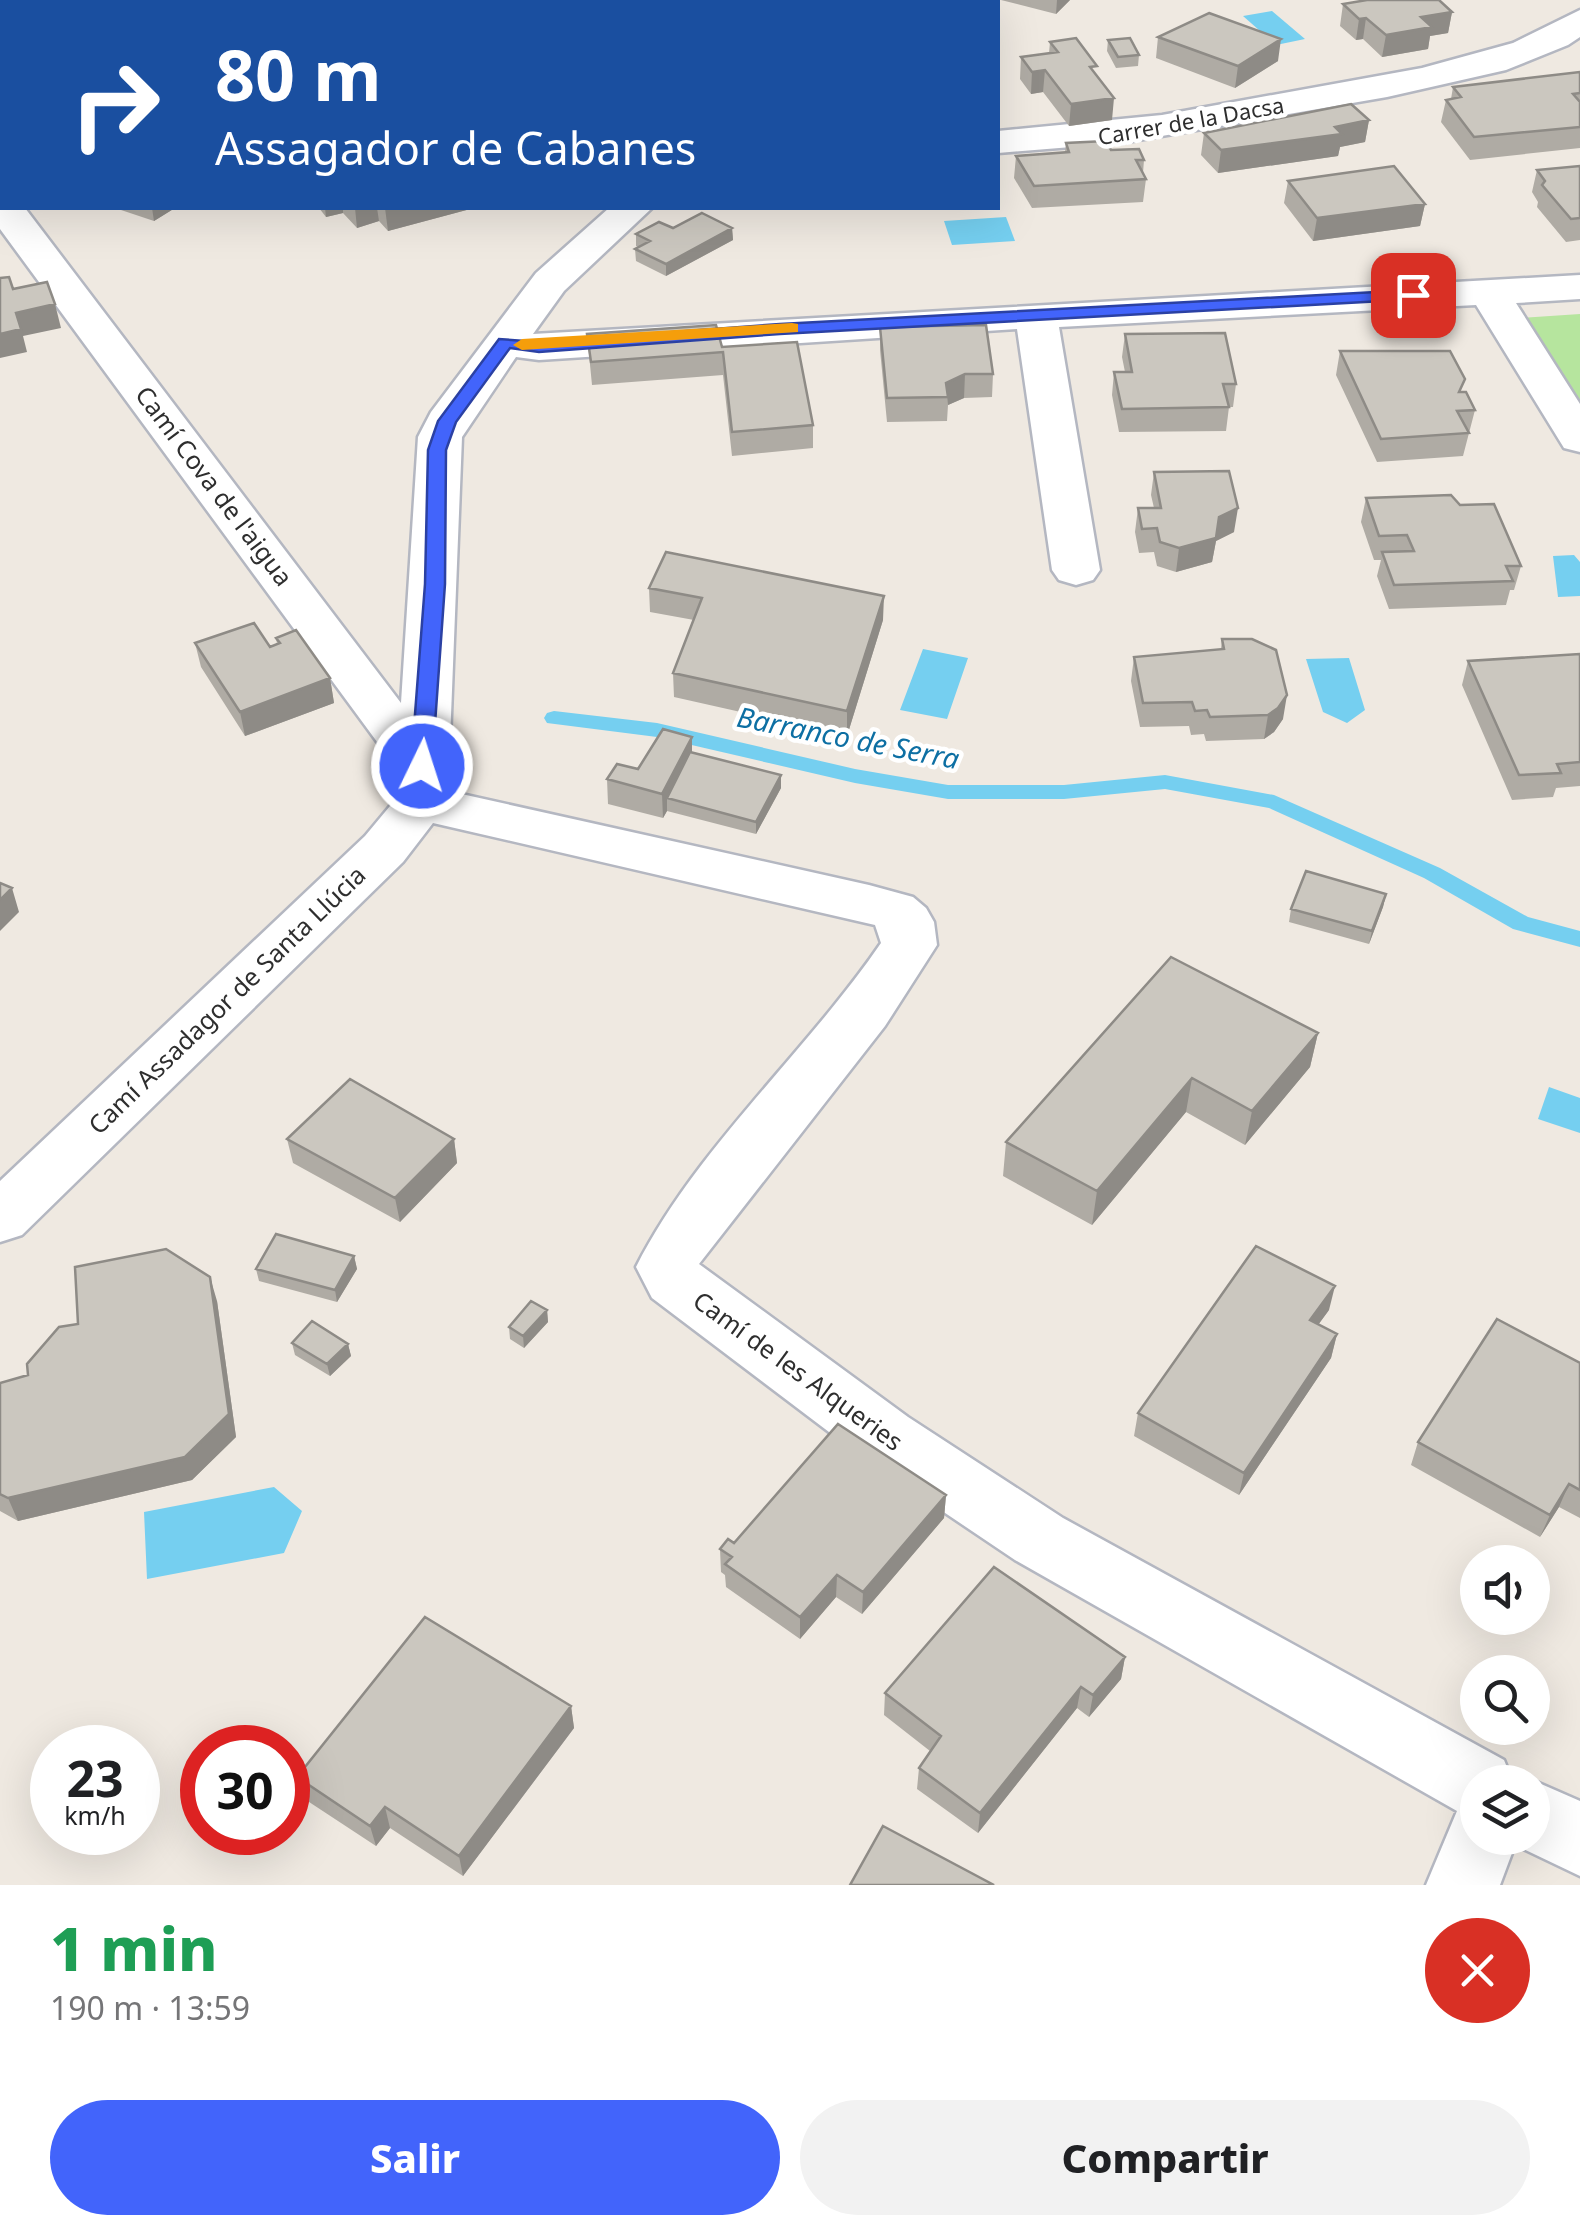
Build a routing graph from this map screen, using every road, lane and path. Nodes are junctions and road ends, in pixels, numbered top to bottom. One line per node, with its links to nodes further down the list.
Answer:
1 (1580, 21): 3 (street, Carrer de la Dacsa)
2 (1560, 74): 3 (street, Carrer de la Dacsa)
3 (1384, 88): 4 (street, Carrer de la Dacsa)
4 (1000, 142)
5 (6, 210): 13 (street, Camí Cova de l'aigua)
6 (630, 210): 10 (street)
7 (1580, 286): 8 (street)
8 (1488, 291): 9 (street); 11 (street)
9 (1036, 315): 10 (street); 12 (street)
10 (506, 342): 13 (street)
11 (1580, 440)
12 (1076, 570)
13 (421, 784): 14 (street, Camí Assadagor de Santa Llúcia); 15 (street, Camí de les Alqueries)
14 (0, 1218)
15 (1460, 1775)
16 (1550, 1824): 17 (street)
17 (1580, 1840)
18 (1474, 1855): 19 (street)
19 (1463, 1885)

